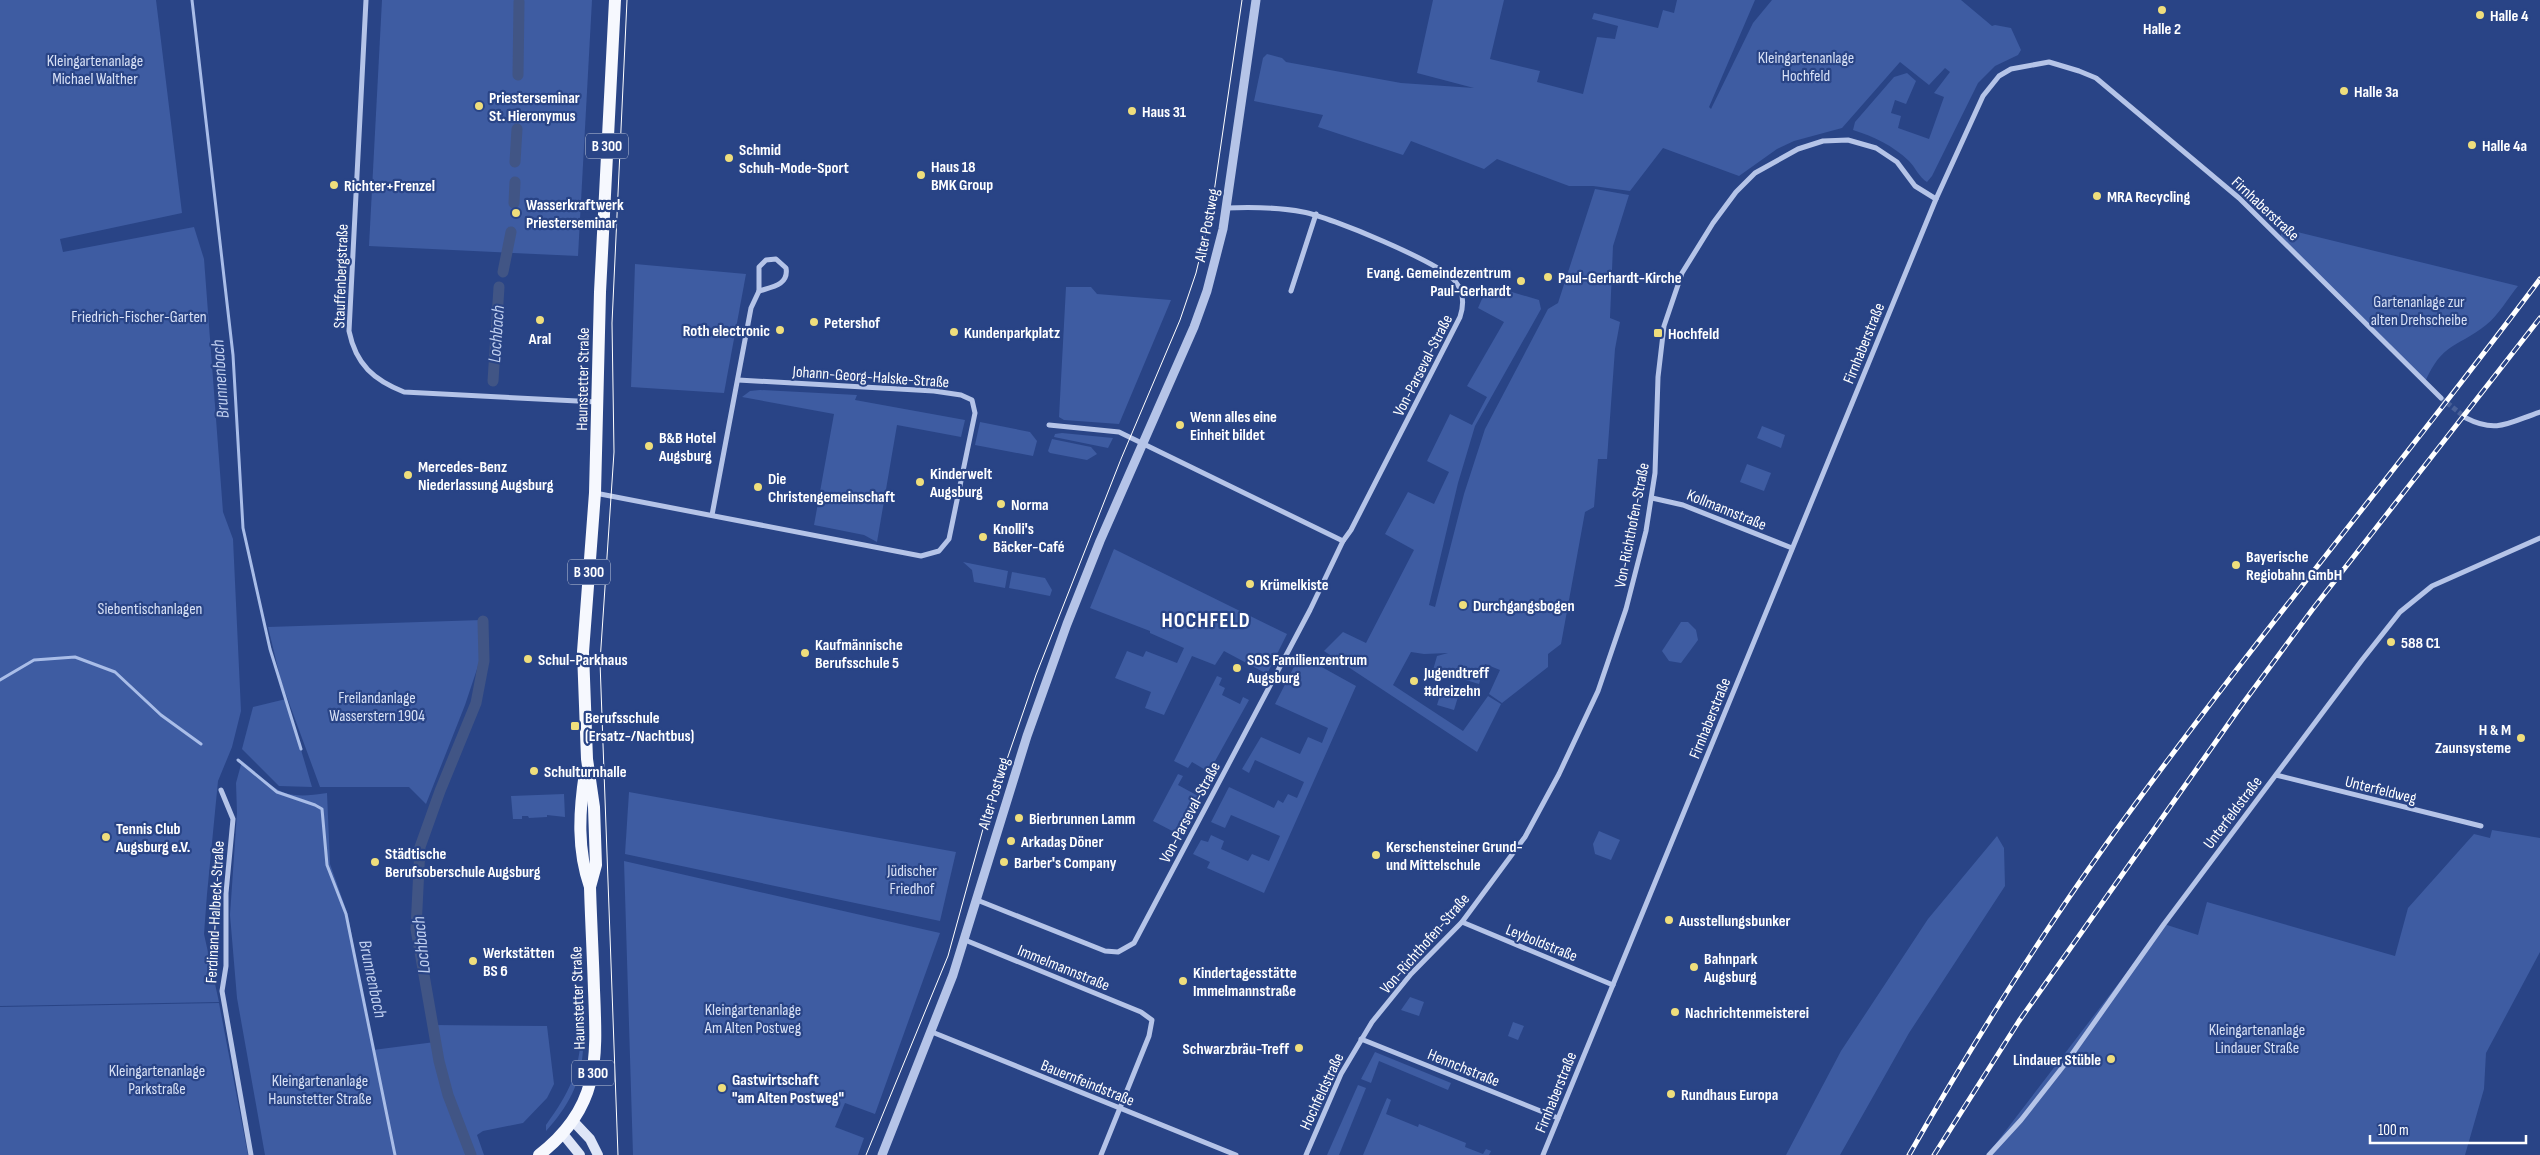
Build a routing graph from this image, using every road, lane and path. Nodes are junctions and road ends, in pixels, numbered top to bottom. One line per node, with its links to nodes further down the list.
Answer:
1 (366, 0): 11 (street, Stauffenbergstraße)
2 (615, 0): 11 (main road, Haunstetter Straße / B 300)
3 (1256, 0): 5 (street, Alter Postweg)
4 (1936, 199): 10 (street, Firnhaberstraße); 17 (street, Von-Richthofen-Straße); 21 (street, Firnhaberstraße)
5 (1226, 208): 6 (street, Von-Parseval-Straße); 15 (street, Alter Postweg)
6 (1316, 214): 8 (street); 20 (street, Von-Parseval-Straße)
7 (759, 291): 7 (street); 9 (street)
8 (1291, 291)
9 (738, 380): 18 (street); 18 (street, Johann-Georg-Halske-Straße)
10 (2441, 398)
11 (598, 402): 16 (main road, Haunstetter Straße / B 300)
12 (2540, 412): 13 (street)
13 (2466, 418)
14 (1049, 425): 15 (street)
15 (1142, 444): 20 (street); 25 (street, Alter Postweg)
16 (595, 493): 18 (street, Johann-Georg-Halske-Straße); 33 (main road, Haunstetter Straße / B 300)
17 (1652, 498): 21 (street, Kollmannstraße); 26 (street, Von-Richthofen-Straße)
18 (712, 515)
19 (2539, 539): 22 (street, Unterfeldstraße)
20 (1342, 541): 25 (street, Von-Parseval-Straße)
21 (1792, 548): 28 (street, Firnhaberstraße)
22 (2276, 775): 24 (street, Unterfeldweg); 44 (street, Unterfeldstraße)
23 (221, 790): 35 (street, Ferdinand-Halbeck-Straße)
24 (2481, 826)
25 (977, 900): 27 (street, Alter Postweg)
26 (1462, 922): 28 (street, Leyboldstraße); 30 (street, Von-Richthofen-Straße)
27 (965, 940): 29 (street, Alter Postweg); 31 (street, Immelmannstraße)
28 (1613, 985): 32 (street, Firnhaberstraße)
29 (932, 1032): 31 (street, Bauernfeindstraße); 39 (street, Alter Postweg)
30 (1361, 1039): 32 (street, Hennchstraße); 42 (street, Hochfeldstraße)
31 (1120, 1108): 40 (street); 41 (street, Bauernfeindstraße)
32 (1558, 1118): 43 (street, Firnhaberstraße)
33 (573, 1120): 34 (main road, B 300); 38 (main road)
34 (563, 1134): 36 (main road, B 300); 37 (main road)
35 (251, 1155)
36 (539, 1155)
37 (580, 1155)
38 (598, 1155)
39 (882, 1155)
40 (1101, 1155)
41 (1236, 1155)
42 (1306, 1155)
43 (1542, 1155)
44 (1989, 1155)

